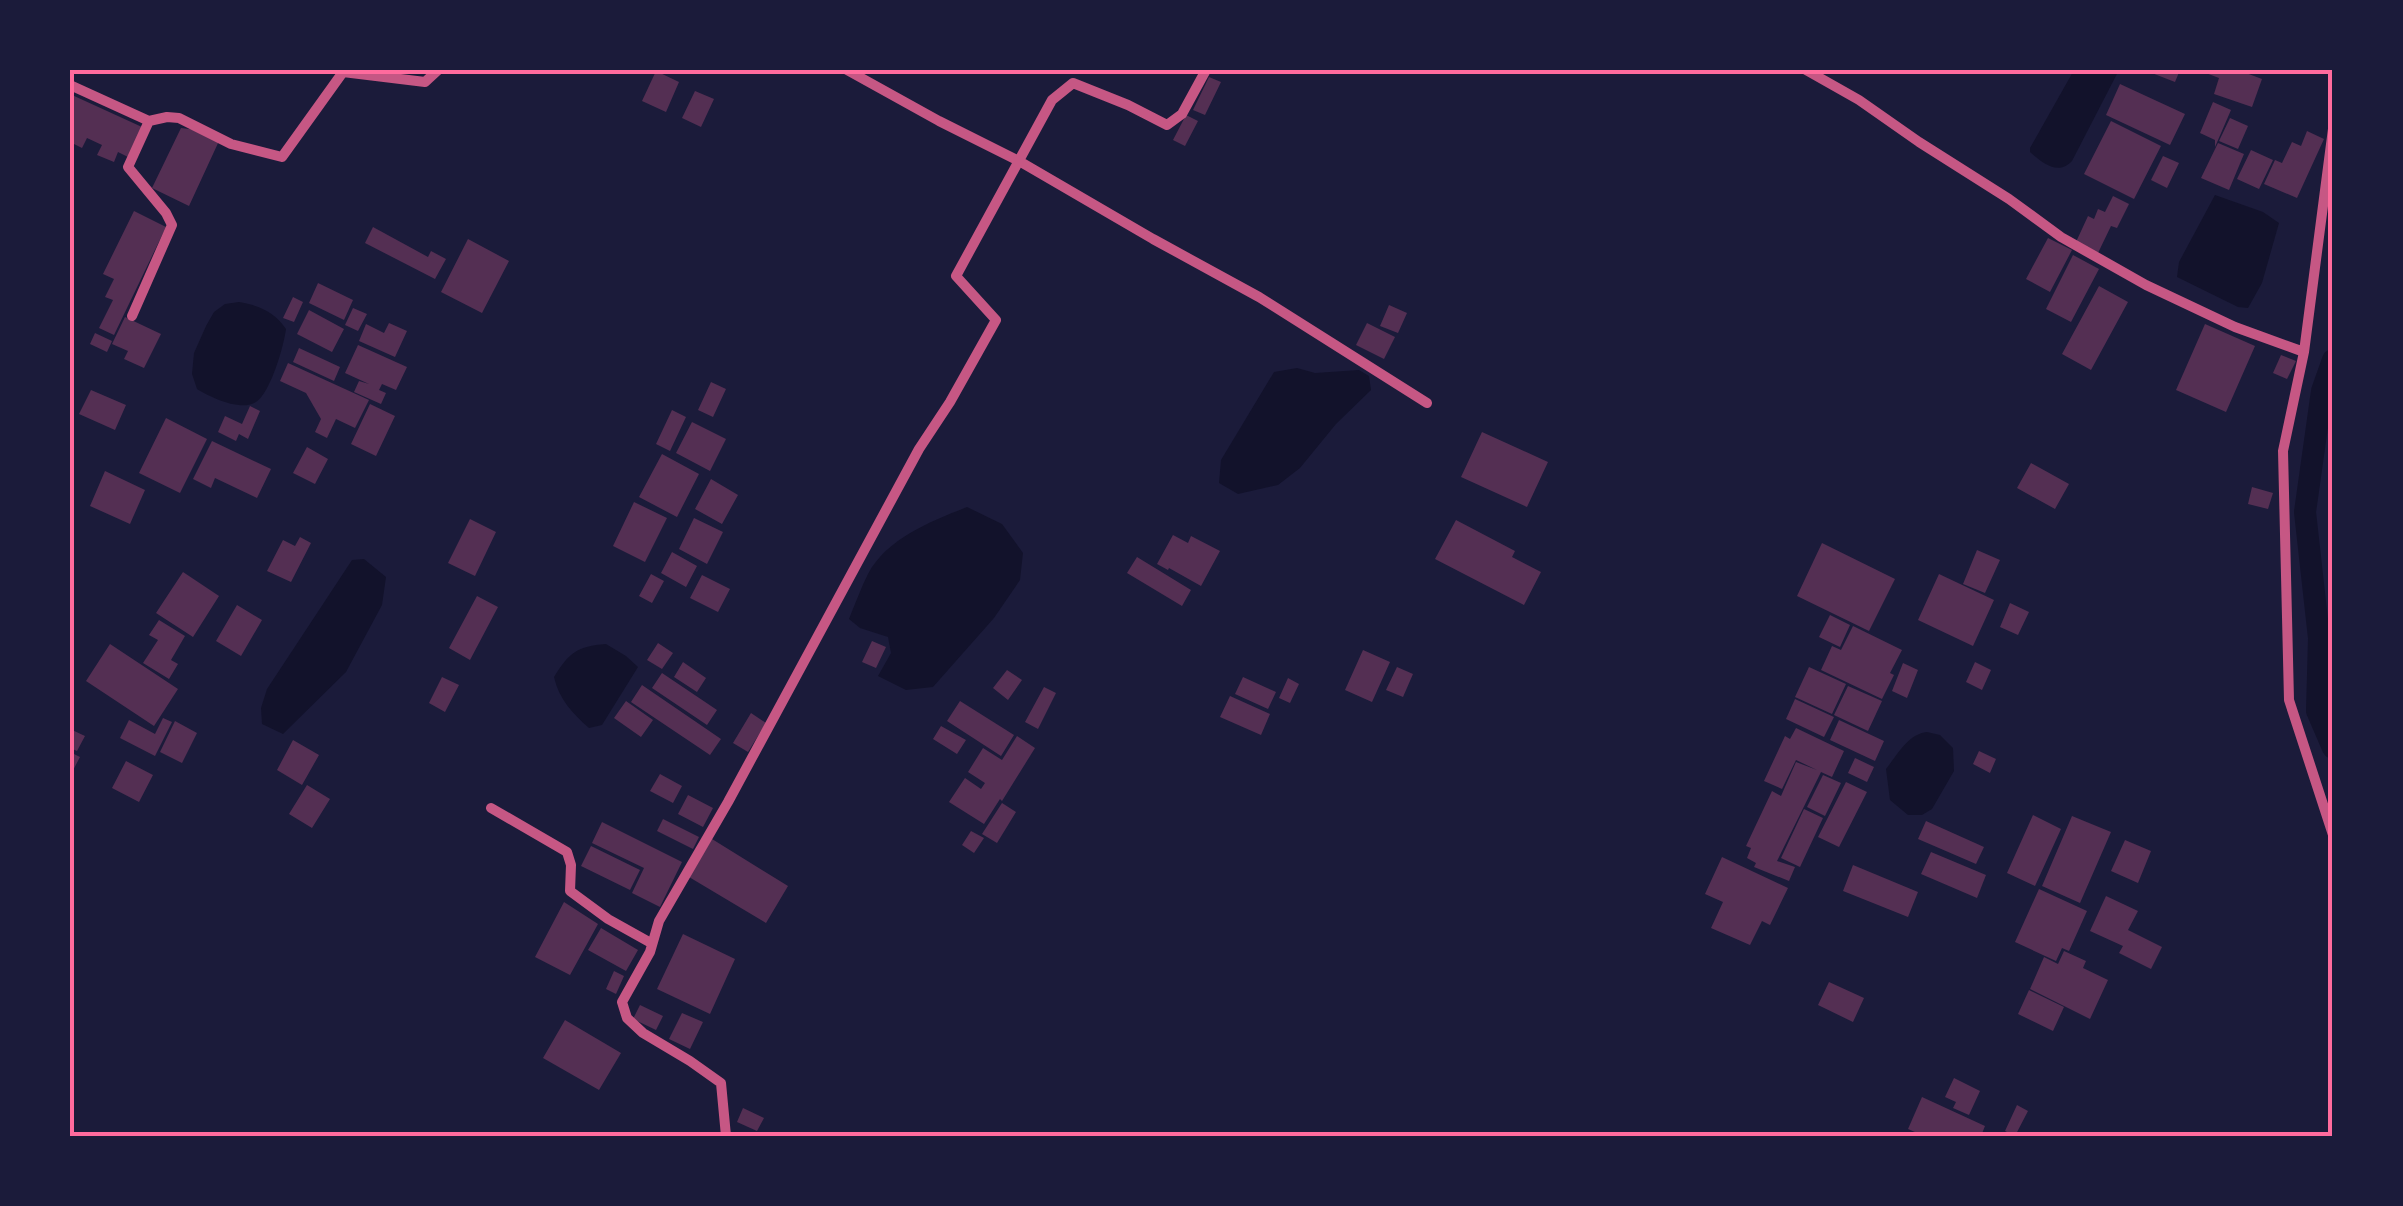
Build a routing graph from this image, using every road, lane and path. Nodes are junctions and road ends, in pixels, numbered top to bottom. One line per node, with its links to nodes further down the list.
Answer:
1 (438, 70): 6 (street)
2 (848, 70): 8 (street)
3 (1206, 70): 8 (street)
4 (1806, 70): 10 (street)
5 (70, 85): 6 (street)
6 (149, 121): 9 (street)
7 (2333, 129): 10 (street)
8 (1019, 161): 11 (street); 14 (street)
9 (132, 316)
10 (2304, 352): 13 (street)
11 (1426, 403)
12 (491, 808): 14 (street)
13 (2333, 835)
14 (651, 943): 15 (street)
15 (726, 1136)

